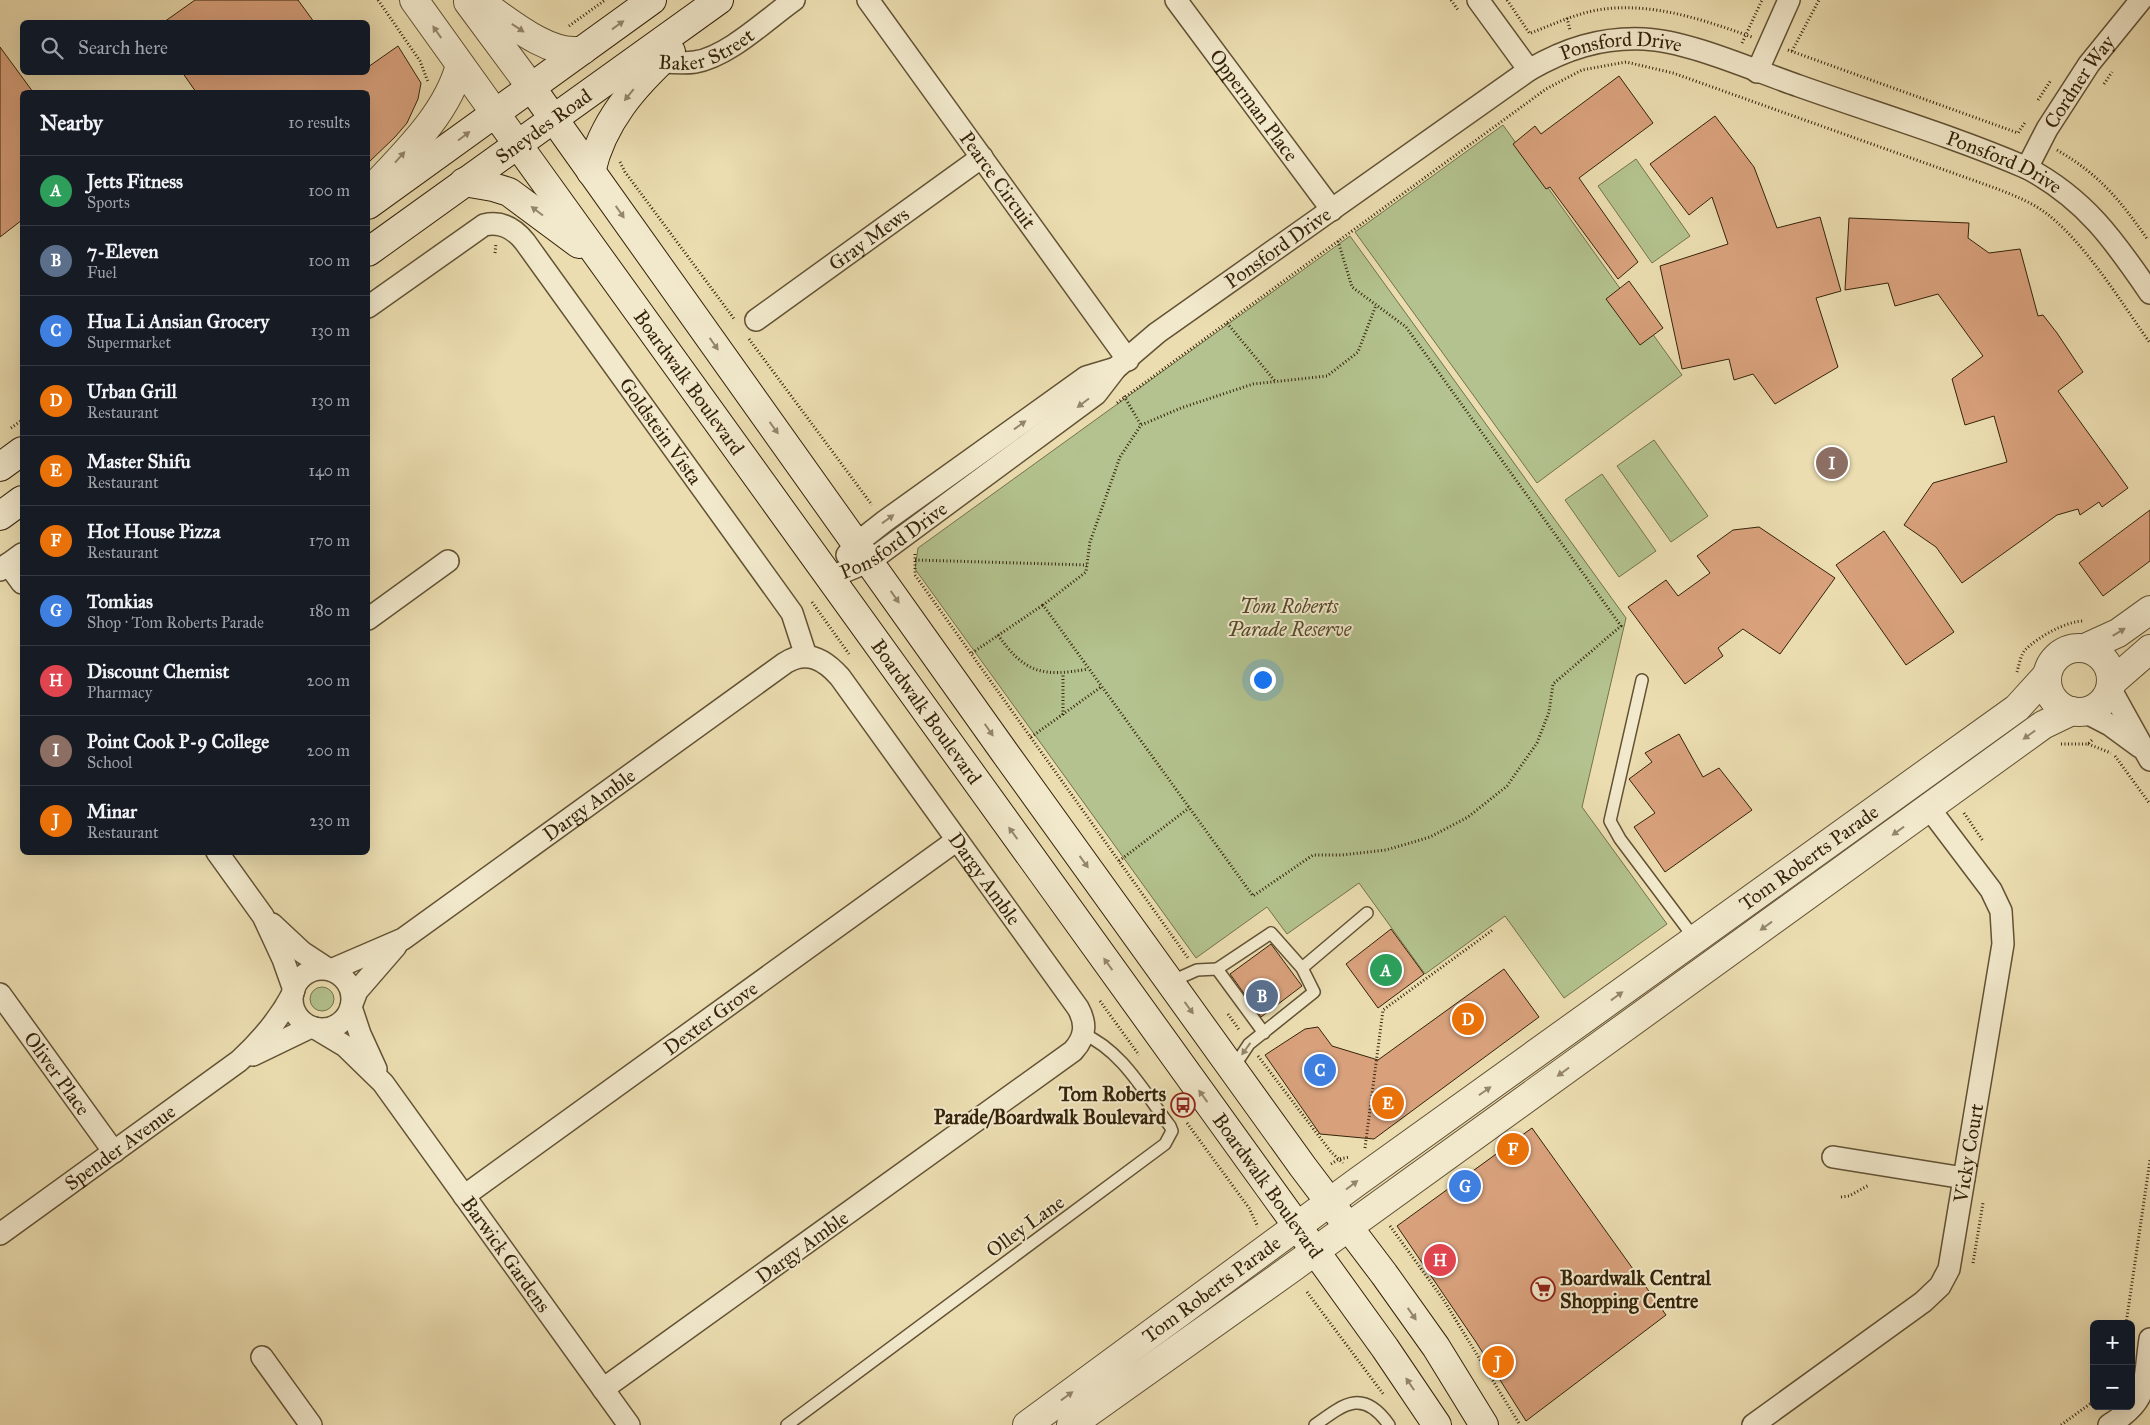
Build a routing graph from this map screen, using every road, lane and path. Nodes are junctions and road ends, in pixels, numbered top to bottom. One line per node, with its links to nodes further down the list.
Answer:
1 (378, 0): 26 (path)
2 (414, 0): 22 (main road, Boardwalk Boulevard, one-way to 2)
3 (467, 0): 27 (main road, Boardwalk Boulevard)
4 (478, 0): 19 (main road, one-way to 19)
5 (605, 0): 16 (path)
6 (652, 0): 19 (main road, Sneydes Road, one-way to 6)
7 (719, 0): 21 (main road, Sneydes Road)
8 (727, 0): 21 (main road)
9 (794, 0): 21 (street, Baker Street)
10 (868, 0): 36 (street, Pearce Circuit)
11 (1176, 0): 42 (street, Opperman Place)
12 (1478, 0): 24 (street)
13 (1789, 0): 18 (street)
14 (1819, 0): 20 (path)
15 (2140, 0): 37 (street, Cordner Way)
16 (566, 27)
17 (1745, 35): 18 (path)
18 (1768, 43): 20 (path); 25 (street)
19 (583, 50): 27 (main road, Sneydes Road)
20 (1792, 52): 31 (path)
21 (648, 60): 30 (main road, Sneydes Road); 38 (main road, one-way to 38)
22 (460, 65): 29 (main road, Boardwalk Boulevard); 40 (main road, one-way to 22)
23 (2116, 66): 28 (path)
24 (1529, 70): 25 (street, Ponsford Drive); 42 (street, Ponsford Drive)
25 (1757, 72): 37 (street, Ponsford Drive)
26 (428, 85)
27 (531, 87): 29 (main road, Sneydes Road); 30 (main road, Boardwalk Boulevard)
28 (2100, 88)
29 (496, 113): 33 (main road, Boardwalk Boulevard); 41 (main road, Sneydes Road, one-way to 29)
30 (554, 119): 33 (main road, Sneydes Road); 38 (main road, Boardwalk Boulevard)
31 (2018, 133)
32 (2064, 142): 34 (path)
33 (518, 143): 39 (main road, Sneydes Road); 45 (main road, Boardwalk Boulevard)
34 (2058, 151)
35 (619, 157): 50 (path)
36 (982, 157): 50 (street, Gray Mews); 52 (street, Pearce Circuit)
37 (2027, 168): 46 (street, Ponsford Drive)
38 (591, 172): 64 (main road, Boardwalk Boulevard, one-way to 64)
39 (464, 182): 44 (main road, Sneydes Road); 45 (main road, one-way to 39)
40 (370, 191)
41 (370, 203)
42 (1332, 210): 52 (street, Ponsford Drive)
43 (1338, 241): 47 (path); 49 (path); 51 (path)
44 (370, 251)
45 (603, 263): 69 (main road, Boardwalk Boulevard)
46 (2150, 293)
47 (1376, 305): 53 (path); 91 (path)
48 (370, 306): 78 (street, Goldstein Vista)
49 (1227, 323): 53 (path); 55 (path)
50 (745, 325): 62 (path)
51 (2150, 343)
52 (1122, 364): 62 (street, Ponsford Drive, one-way to 52); 63 (street, Ponsford Drive, one-way to 63)
53 (1275, 381): 57 (path)
54 (1121, 392): 55 (path)
55 (1125, 397): 56 (path); 57 (path)
56 (1108, 409)
57 (1141, 425): 68 (path)
58 (20, 495): 59 (main road)
59 (0, 496)
60 (20, 501): 61 (main road)
61 (0, 516)
62 (885, 521): 64 (street, Ponsford Drive)
63 (899, 539): 64 (street, Ponsford Drive); 65 (path)
64 (863, 552): 69 (street, Ponsford Drive); 105 (main road, Boardwalk Boulevard, one-way to 105)
65 (914, 560): 68 (path); 77 (path)
66 (448, 561): 73 (street)
67 (10, 563): 70 (street)
68 (1087, 565): 71 (path)
69 (829, 578): 130 (main road, Boardwalk Boulevard, one-way to 69)
70 (20, 580)
71 (1042, 606): 74 (path); 79 (path)
72 (2150, 610): 75 (main road, one-way to 72)
73 (370, 618)
74 (998, 636): 77 (path); 80 (path)
75 (2085, 648): 81 (main road); 83 (main road)
76 (2150, 649): 83 (main road)
77 (972, 654): 87 (path)
78 (806, 656): 93 (street, Dargy Amble); 99 (street, Dargy Amble)
79 (1088, 669): 80 (path); 84 (path)
80 (1063, 674): 86 (path)
81 (2047, 675): 85 (main road); 100 (main road, Tom Roberts Parade)
82 (1642, 680): 100 (lane)
83 (2111, 685): 85 (main road); 89 (street)
84 (1101, 686): 86 (path); 91 (path)
85 (2078, 712): 89 (street); 92 (main road, Tom Roberts Parade, one-way to 92)
86 (1063, 714): 87 (path)
87 (1032, 738): 95 (path)
88 (2088, 744): 90 (path)
89 (2146, 754)
90 (2150, 804)
91 (1189, 808): 95 (path)
92 (1929, 808): 115 (main road, Tom Roberts Parade, one-way to 115); 125 (street, Vicky Court)
93 (957, 840): 113 (street, Dargy Amble); 127 (street, Dexter Grove)
94 (219, 855): 97 (street)
95 (1119, 861): 104 (path)
96 (1367, 912): 101 (lane)
97 (263, 916): 103 (street); 106 (street)
98 (1494, 929): 121 (path)
99 (402, 939): 103 (street, Dargy Amble); 108 (street, Dargy Amble)
100 (1696, 939): 112 (main road, Tom Roberts Parade, one-way to 100)
101 (1302, 968): 102 (lane); 111 (lane)
102 (1217, 969): 104 (lane); 111 (lane)
103 (330, 970): 106 (street); 108 (street)
104 (1197, 970): 105 (lane)
105 (1170, 982): 118 (main road, Boardwalk Boulevard, one-way to 118)
106 (293, 991): 110 (street); 116 (street, Spender Avenue)
107 (0, 994): 122 (street, Oliver Place)
108 (351, 1005): 110 (street); 119 (street, Barwick Gardens)
109 (1223, 1007): 114 (path)
110 (313, 1027): 116 (street, Spender Avenue); 119 (street, Barwick Gardens)
111 (1264, 1033): 114 (lane)
112 (1565, 1033): 115 (main road); 117 (main road, Tom Roberts Parade)
113 (1083, 1034): 139 (street, Dargy Amble); 146 (lane, Olley Lane)
114 (1249, 1044): 118 (lane, one-way to 118); 126 (path)
115 (1602, 1044): 120 (main road, Tom Roberts Parade, one-way to 120)
116 (239, 1061): 122 (street, Spender Avenue)
117 (1518, 1068): 120 (main road); 126 (main road, Tom Roberts Parade, one-way to 117)
118 (1233, 1069): 128 (main road, Boardwalk Boulevard)
119 (383, 1083): 127 (street, Barwick Gardens)
120 (1535, 1092): 129 (main road, Tom Roberts Parade)
121 (1364, 1151)
122 (114, 1152): 132 (street, Spender Avenue)
123 (1833, 1157): 125 (street)
124 (2150, 1160): 135 (path)
125 (1964, 1178): 153 (street, Vicky Court)
126 (1357, 1182): 128 (main road, Tom Roberts Parade, one-way to 126)
127 (464, 1196): 139 (street, Barwick Gardens)
128 (1330, 1202): 130 (main road, Tom Roberts Parade); 131 (main road, Boardwalk Boulevard)
129 (1376, 1207): 131 (main road, Tom Roberts Parade); 152 (path)
130 (1298, 1227): 133 (main road, Boardwalk Boulevard); 143 (main road, Tom Roberts Parade, one-way to 130)
131 (1348, 1227): 133 (main road, Tom Roberts Parade); 151 (main road, Boardwalk Boulevard, one-way to 151)
132 (0, 1234)
133 (1314, 1252): 147 (main road, Tom Roberts Parade); 150 (main road, Boardwalk Boulevard, one-way to 133)
134 (1307, 1292): 140 (path)
135 (2127, 1320)
136 (2149, 1345): 138 (street); 155 (street)
137 (262, 1357): 144 (street)
138 (2135, 1382)
139 (604, 1389): 145 (street, Barwick Gardens)
140 (1385, 1397)
141 (2090, 1404): 154 (path)
142 (2119, 1410): 155 (street)
143 (1036, 1423)
144 (311, 1425)
145 (629, 1425)
146 (787, 1425)
147 (1071, 1425)
148 (1315, 1425): 149 (lane)
149 (1389, 1425)
150 (1437, 1425)
151 (1484, 1425)
152 (1520, 1425)
153 (1753, 1425)
154 (2061, 1425)
155 (2107, 1425)

